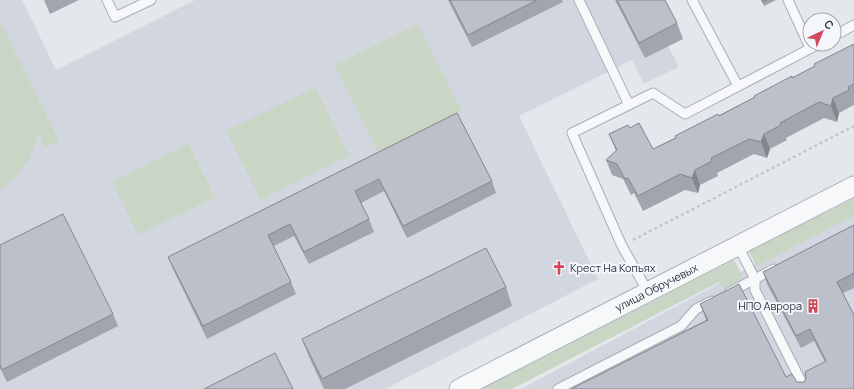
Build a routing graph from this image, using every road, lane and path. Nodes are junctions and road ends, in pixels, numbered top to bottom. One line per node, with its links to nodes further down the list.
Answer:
1 (107, 0): 2 (lane)
2 (151, 0)
3 (579, 0): 11 (lane)
4 (692, 0): 10 (lane)
5 (788, 0): 6 (lane)
6 (802, 25)
7 (854, 25): 8 (lane)
8 (842, 32)
9 (803, 52): 10 (lane)
10 (738, 86): 11 (lane)
11 (630, 104): 14 (lane)
12 (854, 126): 14 (path)
13 (854, 186): 15 (street, улица Обручевых)
14 (622, 246): 18 (lane)
15 (738, 246): 17 (lane); 18 (street, улица Обручевых)
16 (783, 265): 17 (lane)
17 (755, 279): 20 (lane); 21 (lane)
18 (648, 292): 19 (street, улица Обручевых)
19 (459, 389)
20 (558, 389)
21 (805, 389)

